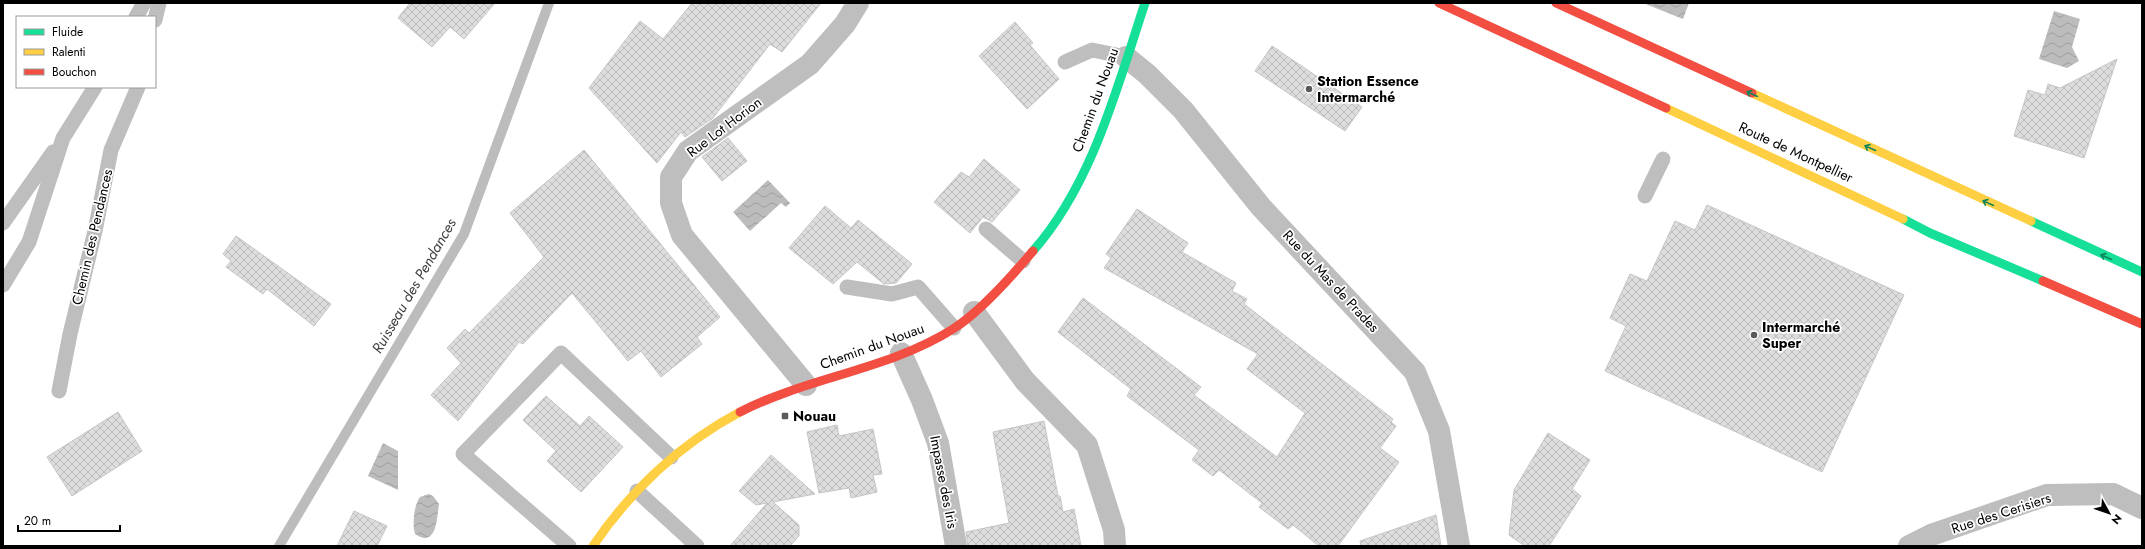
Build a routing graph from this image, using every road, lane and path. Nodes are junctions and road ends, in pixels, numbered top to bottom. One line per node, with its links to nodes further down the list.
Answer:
1 (144, 3): 7 (lane)
2 (159, 3): 8 (lane)
3 (858, 3): 26 (street, Rue Lot Horion)
4 (1145, 3): 9 (street, Chemin du Nouau)
5 (1439, 3): 23 (street, Route de Montpellier)
6 (1556, 3): 19 (street, one-way to 6)
7 (137, 16)
8 (156, 16)
9 (1126, 58): 10 (lane); 18 (street, Chemin du Nouau); 36 (street, Rue du Mas de Prades)
10 (1065, 62)
11 (94, 88): 13 (lane)
12 (138, 88): 27 (lane, Chemin des Pendances)
13 (63, 138): 16 (lane); 20 (lane)
14 (1663, 159): 15 (lane)
15 (1645, 196)
16 (3, 223)
17 (986, 229): 18 (lane)
18 (1023, 261): 22 (street, Chemin du Nouau)
19 (2142, 272)
20 (3, 285)
21 (847, 287): 24 (lane)
22 (974, 312): 24 (street, Chemin du Nouau); 35 (street)
23 (2142, 324)
24 (954, 328): 25 (street, Chemin du Nouau)
25 (901, 353): 26 (street, Chemin du Nouau); 34 (street, Impasse des Iris)
26 (806, 385): 28 (street, Chemin du Nouau)
27 (59, 391)
28 (671, 457): 29 (street, Chemin du Nouau); 31 (lane)
29 (637, 491): 32 (street, Chemin du Nouau); 33 (lane)
30 (2142, 508): 37 (street, Rue des Cerisiers)
31 (569, 546)
32 (593, 546)
33 (697, 546)
34 (956, 546)
35 (1115, 546)
36 (1459, 546)
37 (1909, 546)

